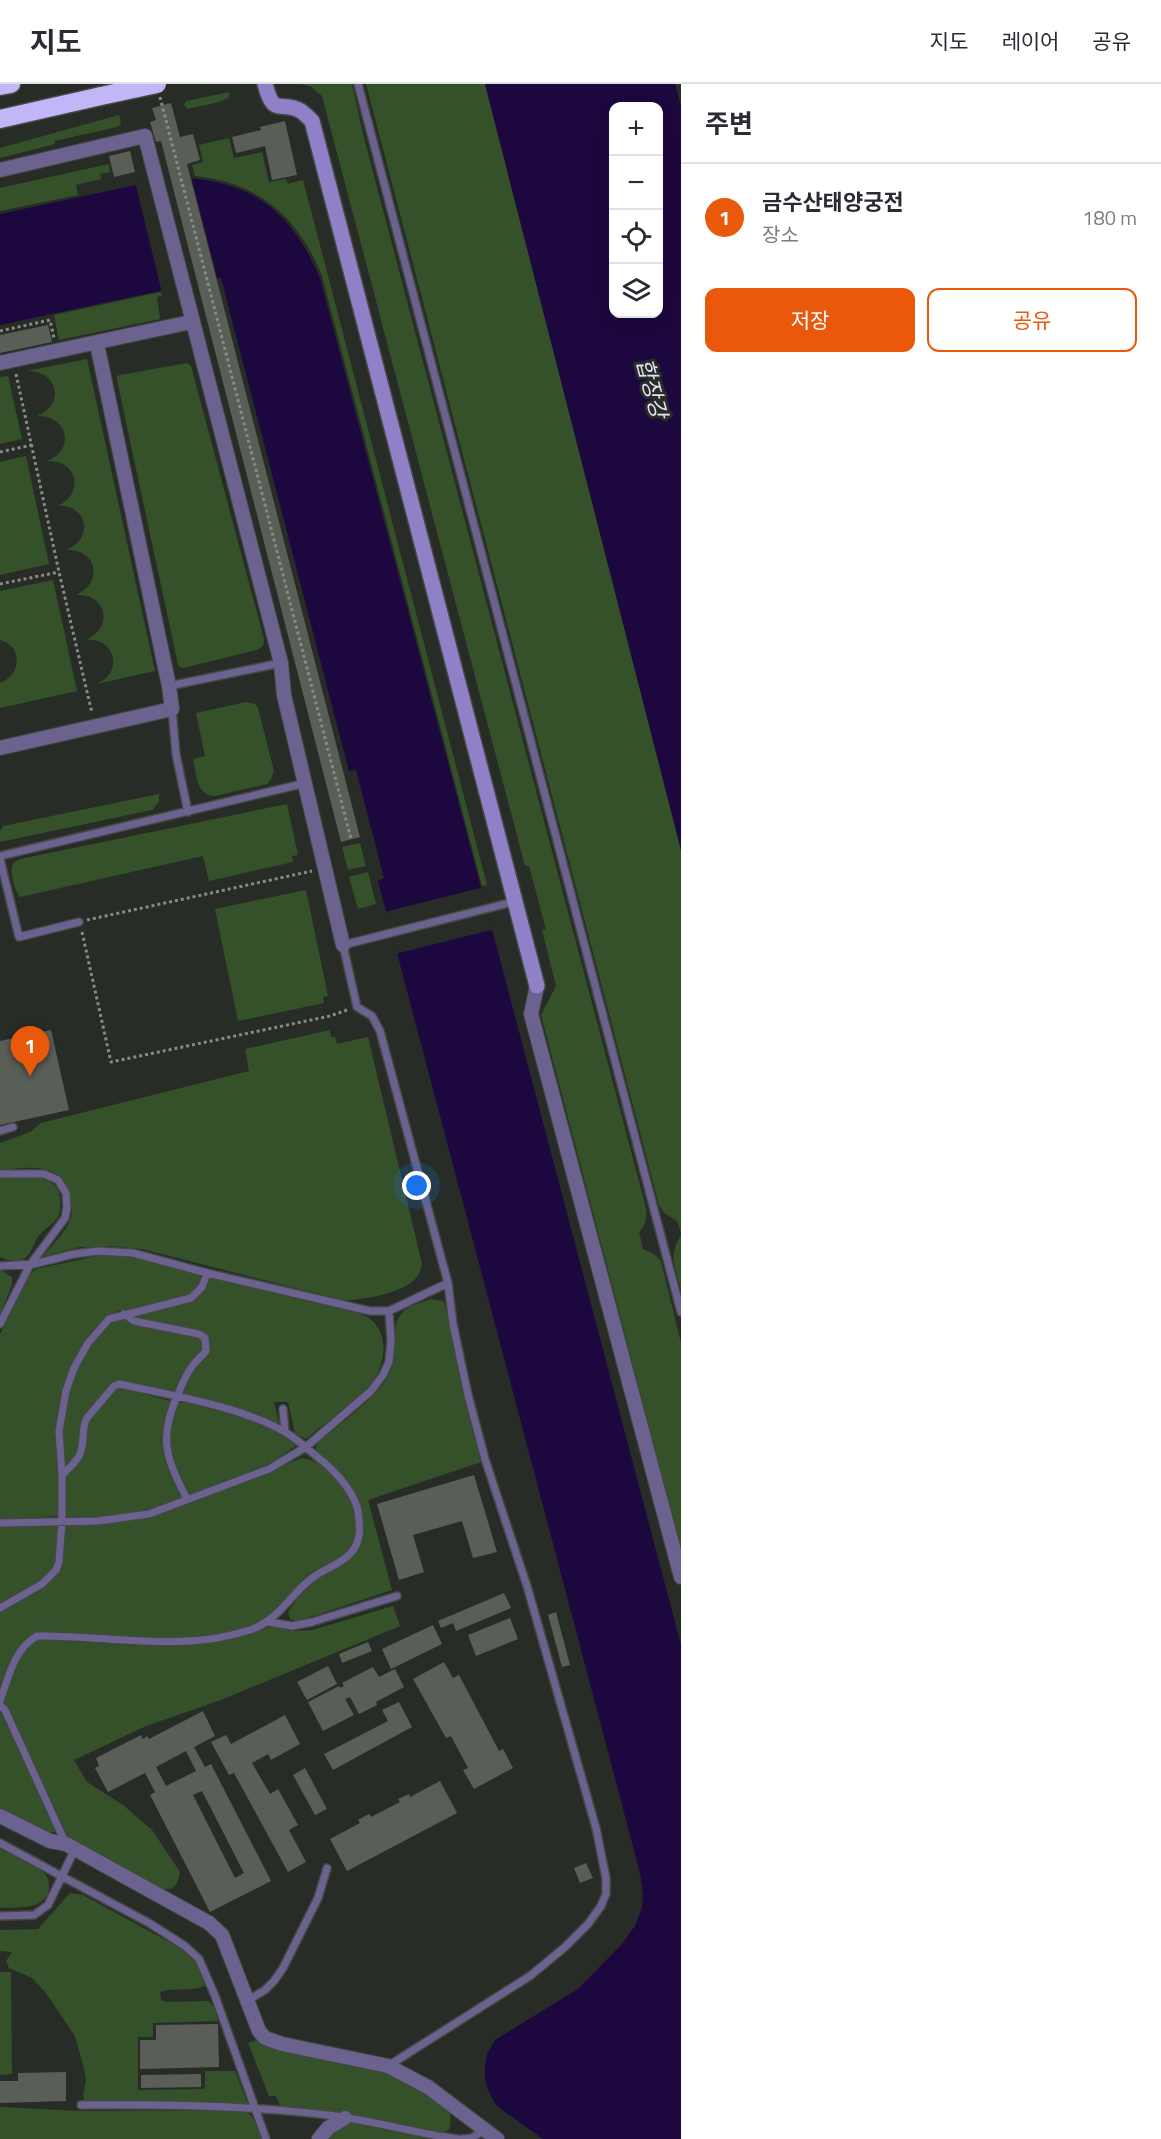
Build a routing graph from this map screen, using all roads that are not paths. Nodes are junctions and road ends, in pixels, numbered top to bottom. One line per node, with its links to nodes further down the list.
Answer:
1 (11, 84): 4 (highway)
2 (265, 84): 18 (street)
3 (358, 84): 30 (lane)
4 (0, 86)
5 (158, 88): 6 (highway, bridge)
6 (0, 120)
7 (0, 170): 8 (street)
8 (192, 322): 9 (street); 11 (street)
9 (97, 344): 10 (street); 12 (street)
10 (6, 362)
11 (281, 663): 12 (lane); 15 (street)
12 (169, 686): 13 (street)
13 (172, 709): 14 (street); 16 (lane)
14 (0, 748)
15 (306, 783): 16 (lane); 20 (street)
16 (188, 812): 17 (lane)
17 (0, 858): 19 (lane)
18 (513, 902): 20 (lane); 21 (street)
19 (80, 922)
20 (343, 945): 28 (lane)
21 (537, 986): 41 (street)
22 (13, 1127): 23 (lane)
23 (0, 1131)
24 (0, 1174): 25 (lane)
25 (30, 1265): 26 (lane); 27 (lane); 32 (lane)
26 (0, 1266)
27 (207, 1273): 29 (lane); 31 (lane)
28 (448, 1283): 29 (lane); 53 (lane)
29 (389, 1311): 36 (lane)
30 (681, 1312)
31 (124, 1314): 33 (lane); 37 (lane)
32 (0, 1324)
33 (176, 1397): 35 (lane); 37 (lane); 38 (lane)
34 (282, 1409): 35 (lane)
35 (285, 1432): 36 (lane)
36 (306, 1447): 38 (lane); 44 (lane)
37 (62, 1474): 39 (lane)
38 (187, 1499): 39 (lane)
39 (62, 1521): 40 (lane); 43 (lane)
40 (0, 1523)
41 (681, 1577)
42 (397, 1596): 44 (lane)
43 (0, 1608)
44 (269, 1622): 45 (lane)
45 (0, 1703): 48 (lane)
46 (0, 1816): 48 (street)
47 (0, 1844): 50 (lane)
48 (70, 1846): 50 (lane); 52 (street)
49 (327, 1868): 52 (lane)
50 (63, 1877): 51 (lane); 55 (lane)
51 (0, 1916)
52 (247, 2001): 53 (street)
53 (388, 2066): 57 (street)
54 (81, 2105): 55 (lane)
55 (255, 2109): 56 (lane); 58 (lane)
56 (345, 2118): 59 (street); 60 (lane)
57 (485, 2129): 60 (lane); 61 (street)
58 (266, 2139)
59 (319, 2139)
60 (460, 2139)
61 (497, 2139)

